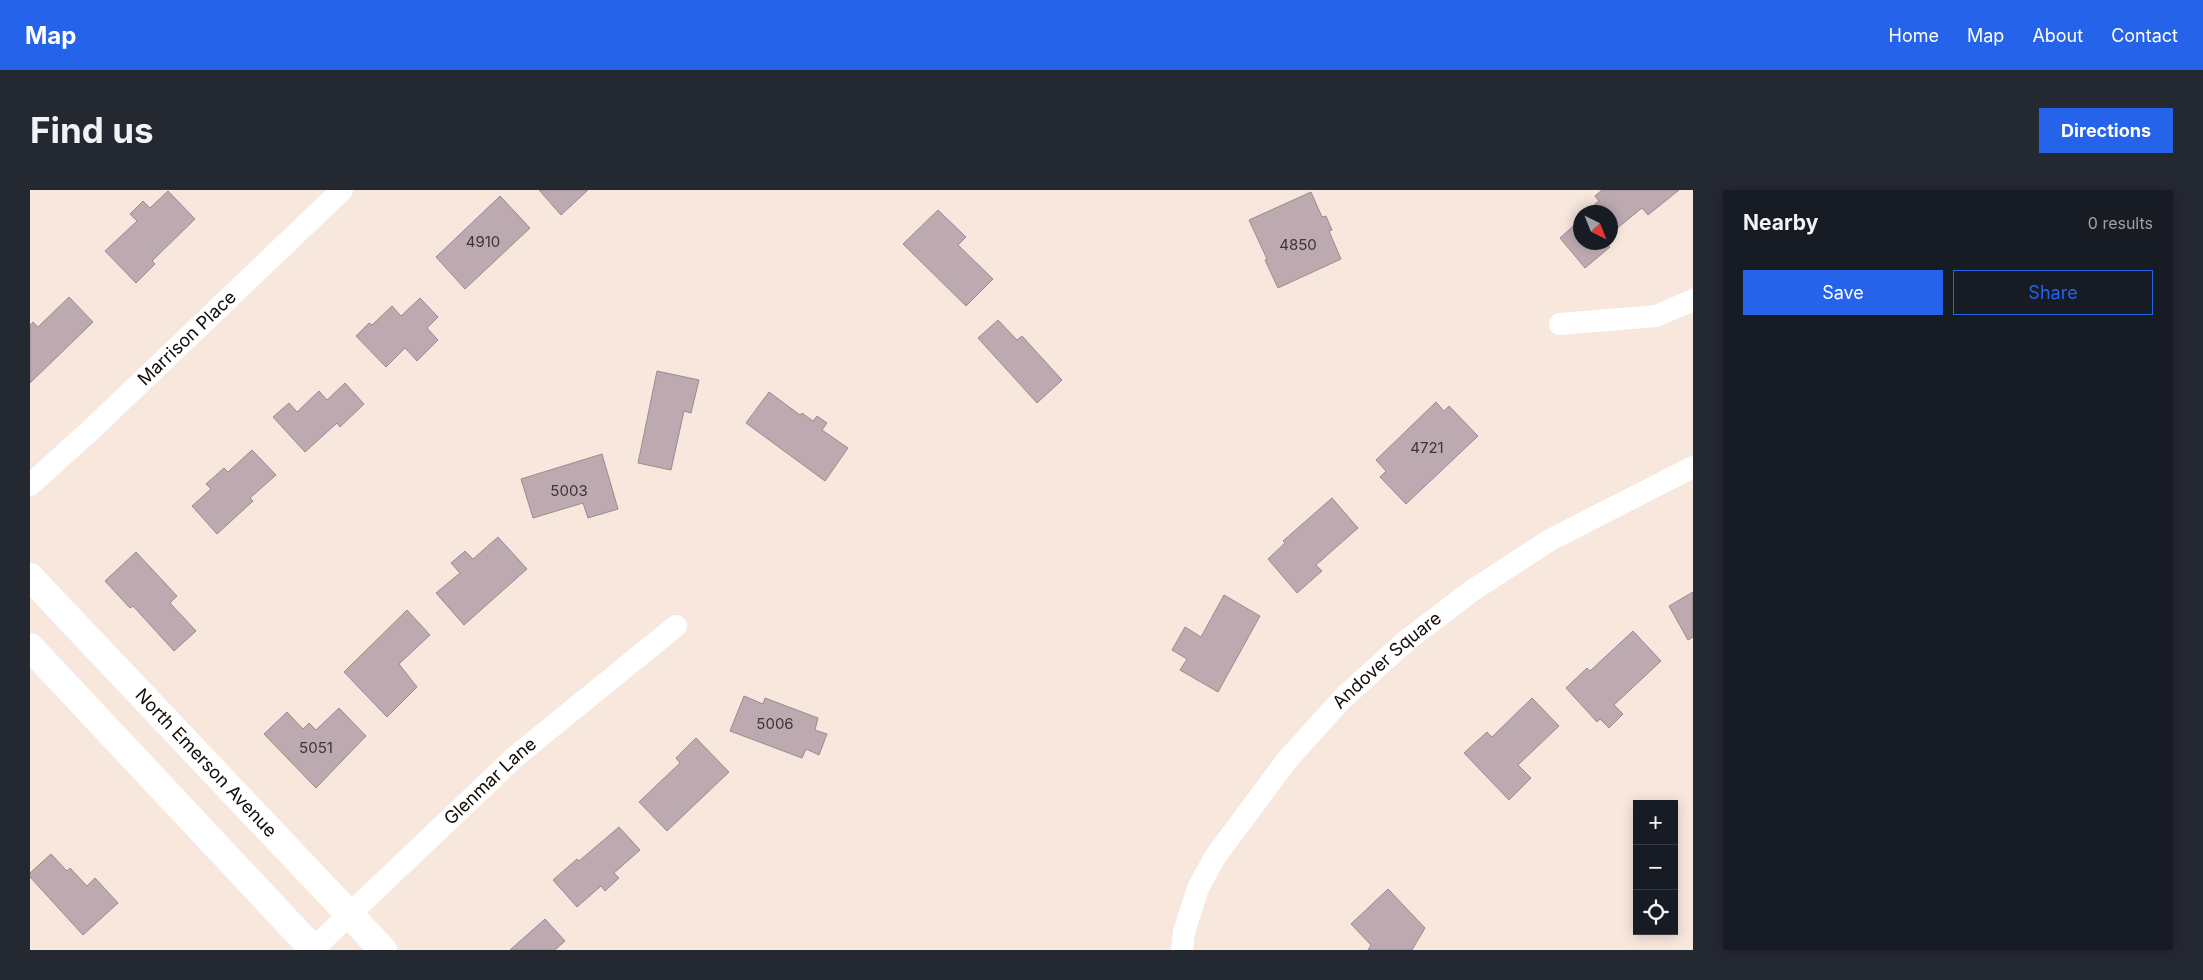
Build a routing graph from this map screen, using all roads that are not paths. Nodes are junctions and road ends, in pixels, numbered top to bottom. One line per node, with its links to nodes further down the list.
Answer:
1 (333, 193): 5 (street, Marrison Place)
2 (1693, 300): 3 (street)
3 (1560, 324)
4 (1693, 467): 12 (street, Andover Square)
5 (30, 485)
6 (30, 577): 9 (main road, North Emerson Avenue)
7 (676, 626): 9 (street, Glenmar Lane)
8 (30, 647): 10 (main road)
9 (350, 915): 10 (street, Glenmar Lane); 11 (main road, North Emerson Avenue)
10 (314, 949)
11 (383, 950)
12 (1182, 950)

